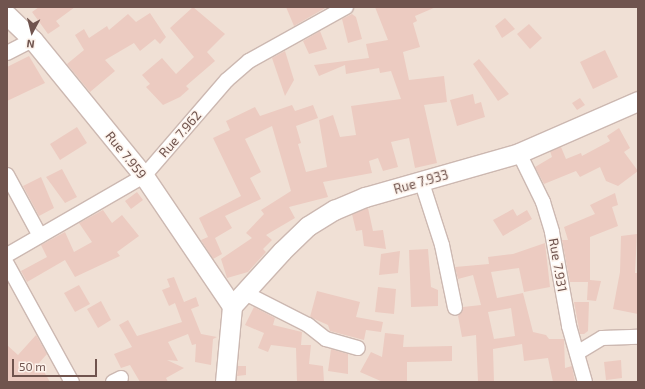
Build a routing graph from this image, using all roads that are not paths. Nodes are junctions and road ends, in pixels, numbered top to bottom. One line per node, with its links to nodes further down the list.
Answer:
1 (337, 9): 8 (street, Rue 7.962)
2 (7, 15): 3 (street, Rue 7.959)
3 (33, 40): 4 (street); 8 (street, Rue 7.959)
4 (7, 53)
5 (638, 101): 6 (street, Rue 7.933)
6 (519, 153): 9 (street, Rue 7.933); 17 (street, Rue 7.931)
7 (7, 175): 10 (street)
8 (144, 176): 10 (street, Rue 7.962); 13 (street, Rue 7.959)
9 (422, 183): 13 (street, Rue 7.933); 14 (street)
10 (40, 236): 11 (street, Rue 7.962)
11 (7, 255)
12 (7, 264): 18 (street)
13 (238, 300): 16 (street); 19 (street)
14 (455, 308)
15 (638, 337): 17 (street)
16 (358, 348)
17 (577, 353): 20 (street, Rue 7.931)
18 (72, 382)
19 (225, 382)
20 (585, 382)

